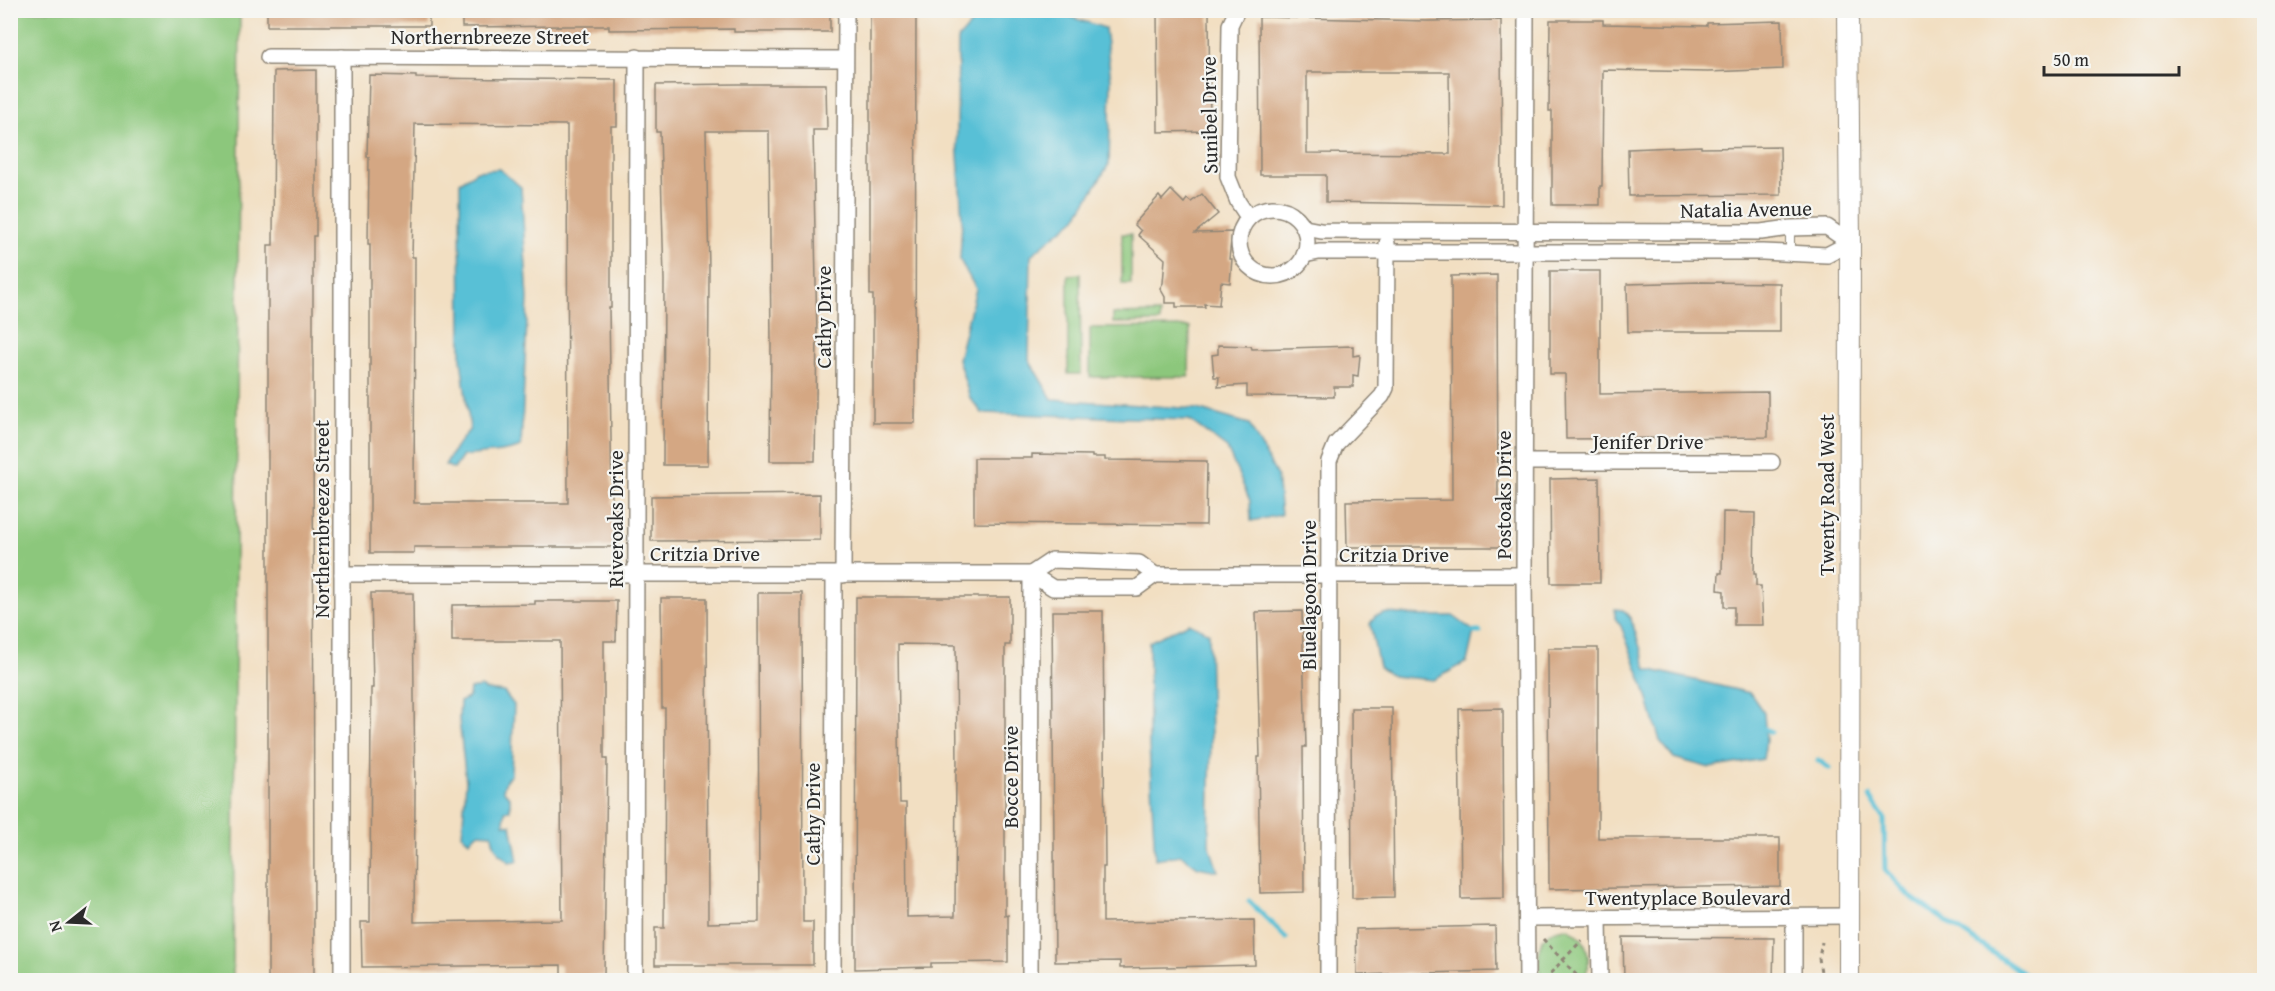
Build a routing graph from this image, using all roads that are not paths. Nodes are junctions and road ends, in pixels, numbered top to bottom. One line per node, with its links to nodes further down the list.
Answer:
1 (846, 10): 8 (street, Cathy Drive)
2 (1237, 10): 9 (street, Sunibel Drive)
3 (1526, 10): 13 (street, Postoaks Drive)
4 (1848, 10): 14 (street, Twenty Road West)
5 (268, 57): 6 (street, Northernbreeze Street)
6 (342, 57): 7 (street, Northernbreeze Street); 22 (street, Northernbreeze Street)
7 (637, 57): 8 (street); 21 (street, Riveroaks Drive)
8 (845, 59): 24 (street, Cathy Drive)
9 (1248, 217): 10 (street); 18 (street)
10 (1305, 228): 12 (street, Natalia Avenue); 18 (street)
11 (1790, 228): 13 (street, Natalia Avenue); 14 (street, Natalia Avenue); 17 (lane)
12 (1387, 231): 13 (street, Natalia Avenue); 15 (street, Bluelagoon Drive)
13 (1525, 231): 16 (street, Postoaks Drive)
14 (1850, 243): 17 (street, Natalia Avenue); 28 (street, Twenty Road West)
15 (1387, 252): 16 (street, Natalia Avenue); 18 (street, Natalia Avenue); 26 (street, Bluelagoon Drive)
16 (1525, 253): 17 (street, Natalia Avenue); 19 (street, Postoaks Drive)
17 (1790, 254)
18 (1304, 255)
19 (1525, 462): 20 (street, Jenifer Drive); 27 (street, Postoaks Drive)
20 (1772, 462)
21 (636, 573): 22 (street, Critzia Drive); 24 (street, Critzia Drive); 33 (street, Riveroaks Drive)
22 (342, 574): 32 (street, Northernbreeze Street)
23 (1031, 574): 24 (street, Critzia Drive); 25 (street, Critzia Drive); 25 (street, Critzia Drive); 35 (street, Bocce Drive)
24 (839, 575): 34 (street, Cathy Drive)
25 (1155, 575): 26 (street, Critzia Drive)
26 (1329, 575): 27 (street, Critzia Drive); 36 (street, Bluelagoon Drive)
27 (1524, 575): 29 (street, Postoaks Drive)
28 (1849, 916): 31 (street, Twentyplace Boulevard); 40 (street, Twenty Road West)
29 (1527, 918): 30 (street, Twentyplace Boulevard); 37 (street, Postoaks Drive)
30 (1599, 918): 31 (street, Twentyplace Boulevard); 38 (street)
31 (1794, 918): 39 (street)
32 (342, 981)
33 (635, 981)
34 (833, 981)
35 (1030, 981)
36 (1328, 981)
37 (1527, 981)
38 (1600, 981)
39 (1794, 981)
40 (1849, 981)

